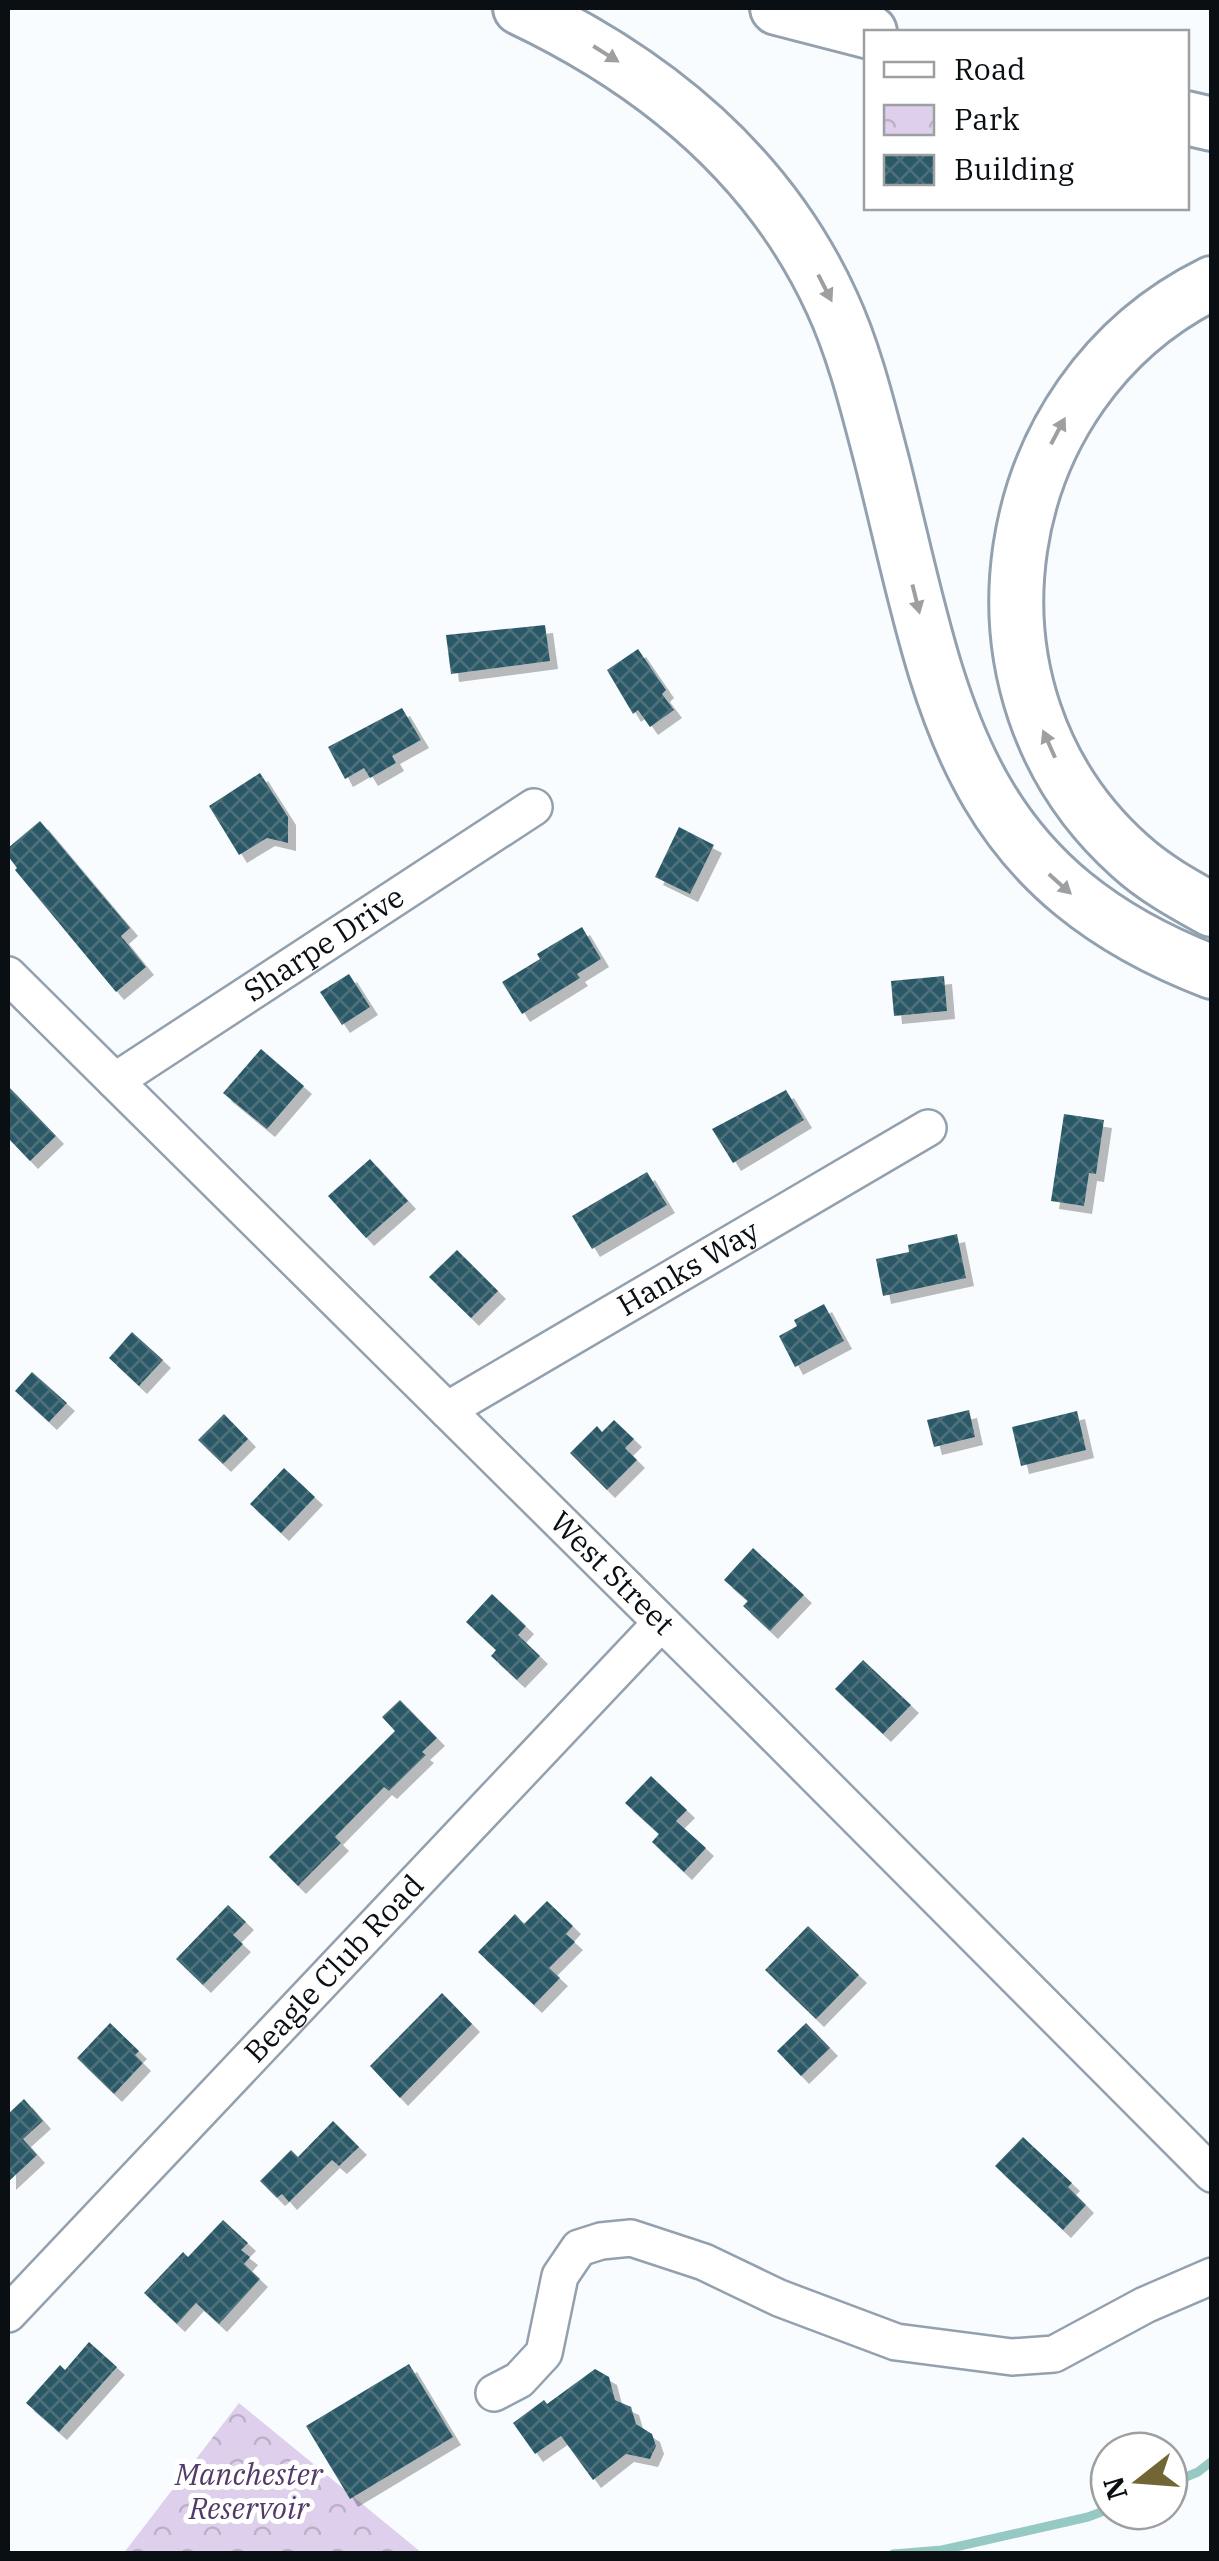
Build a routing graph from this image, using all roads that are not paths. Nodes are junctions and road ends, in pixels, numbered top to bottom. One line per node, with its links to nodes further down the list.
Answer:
1 (520, 8): 7 (highway, one-way to 7)
2 (777, 8): 3 (highway)
3 (864, 30)
4 (1212, 282): 6 (highway, one-way to 4)
5 (534, 807): 9 (street, Sharpe Drive)
6 (1212, 910)
7 (1212, 972)
8 (8, 975): 9 (street, West Street)
9 (114, 1081): 11 (street, West Street)
10 (928, 1128): 11 (street, Hanks Way)
11 (447, 1410): 12 (street, West Street)
12 (661, 1622): 13 (street, West Street); 15 (street, Beagle Club Road)
13 (1212, 2174)
14 (1212, 2276): 16 (street)
15 (8, 2314)
16 (494, 2393)

